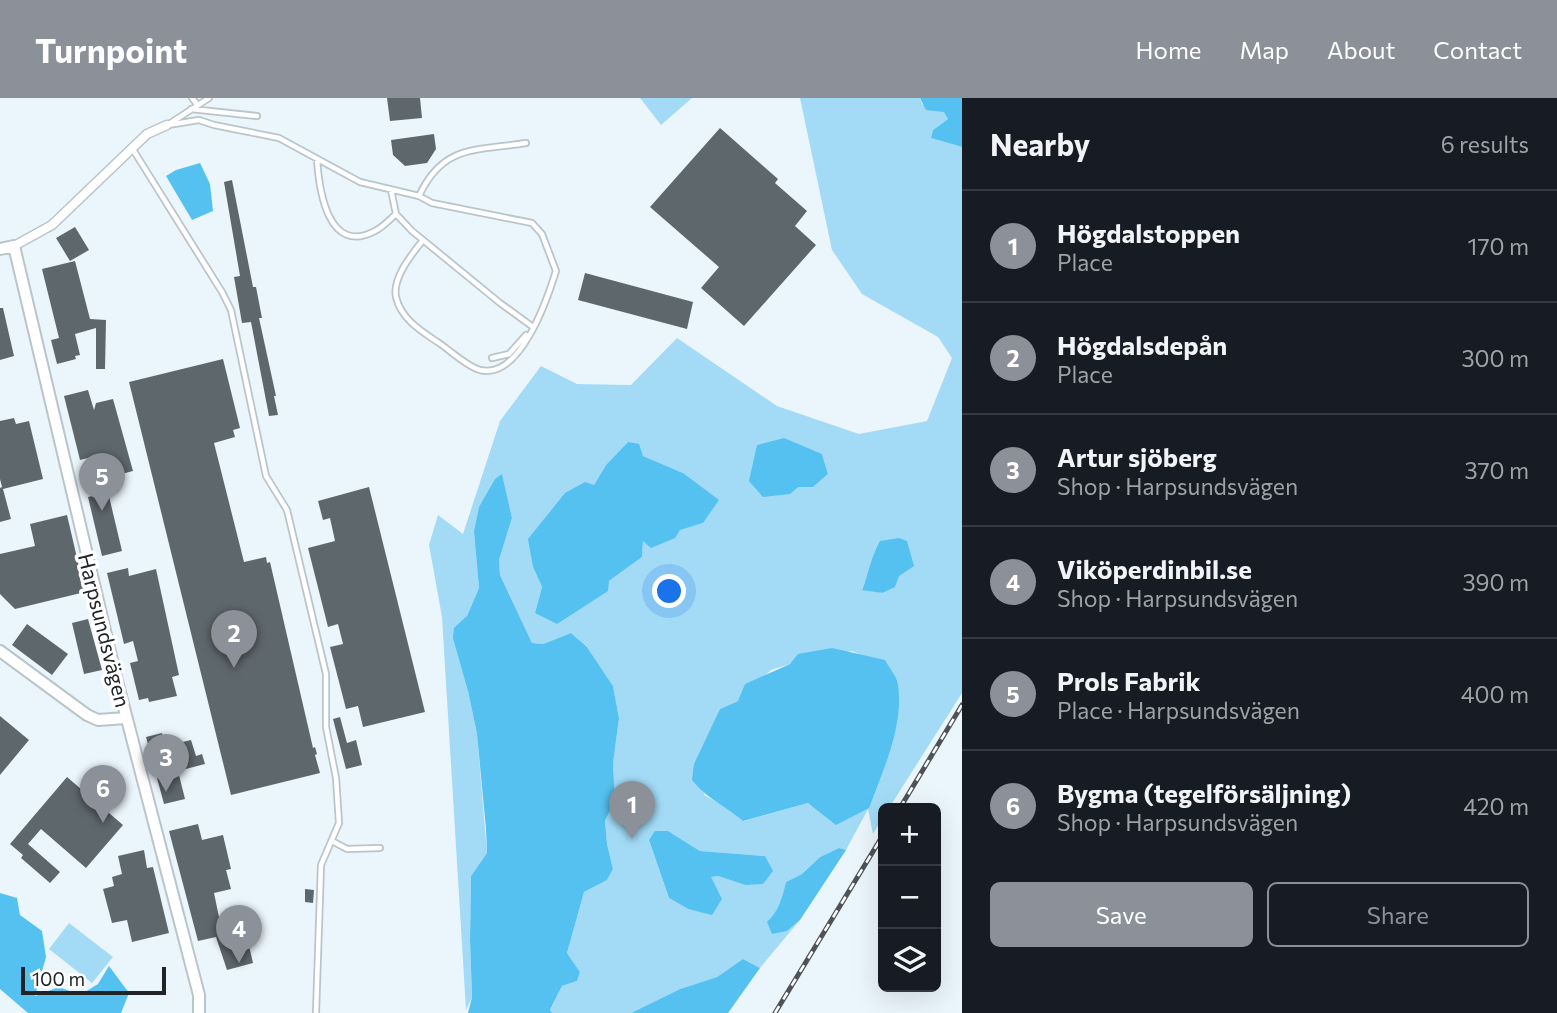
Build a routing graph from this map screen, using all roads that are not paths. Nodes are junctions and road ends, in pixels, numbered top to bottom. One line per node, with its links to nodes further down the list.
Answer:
1 (192, 98): 3 (lane)
2 (209, 98): 3 (lane)
3 (197, 104): 4 (lane)
4 (191, 109): 5 (lane); 6 (lane)
5 (257, 116)
6 (167, 125): 8 (street); 9 (lane)
7 (526, 143): 11 (lane)
8 (132, 147): 14 (street); 20 (lane)
9 (317, 158): 10 (lane); 12 (lane)
10 (391, 190): 11 (lane); 12 (lane)
11 (419, 196): 16 (lane)
12 (396, 214): 13 (lane)
13 (422, 240): 16 (lane); 16 (lane)
14 (14, 246): 15 (street); 19 (street, Harpsundsvägen)
15 (0, 249)
16 (533, 327): 17 (lane)
17 (492, 358)
18 (0, 651): 19 (street)
19 (126, 718): 22 (street, Harpsundsvägen)
20 (332, 841): 21 (lane); 23 (lane)
21 (380, 848)
22 (199, 1013)
23 (316, 1013)

